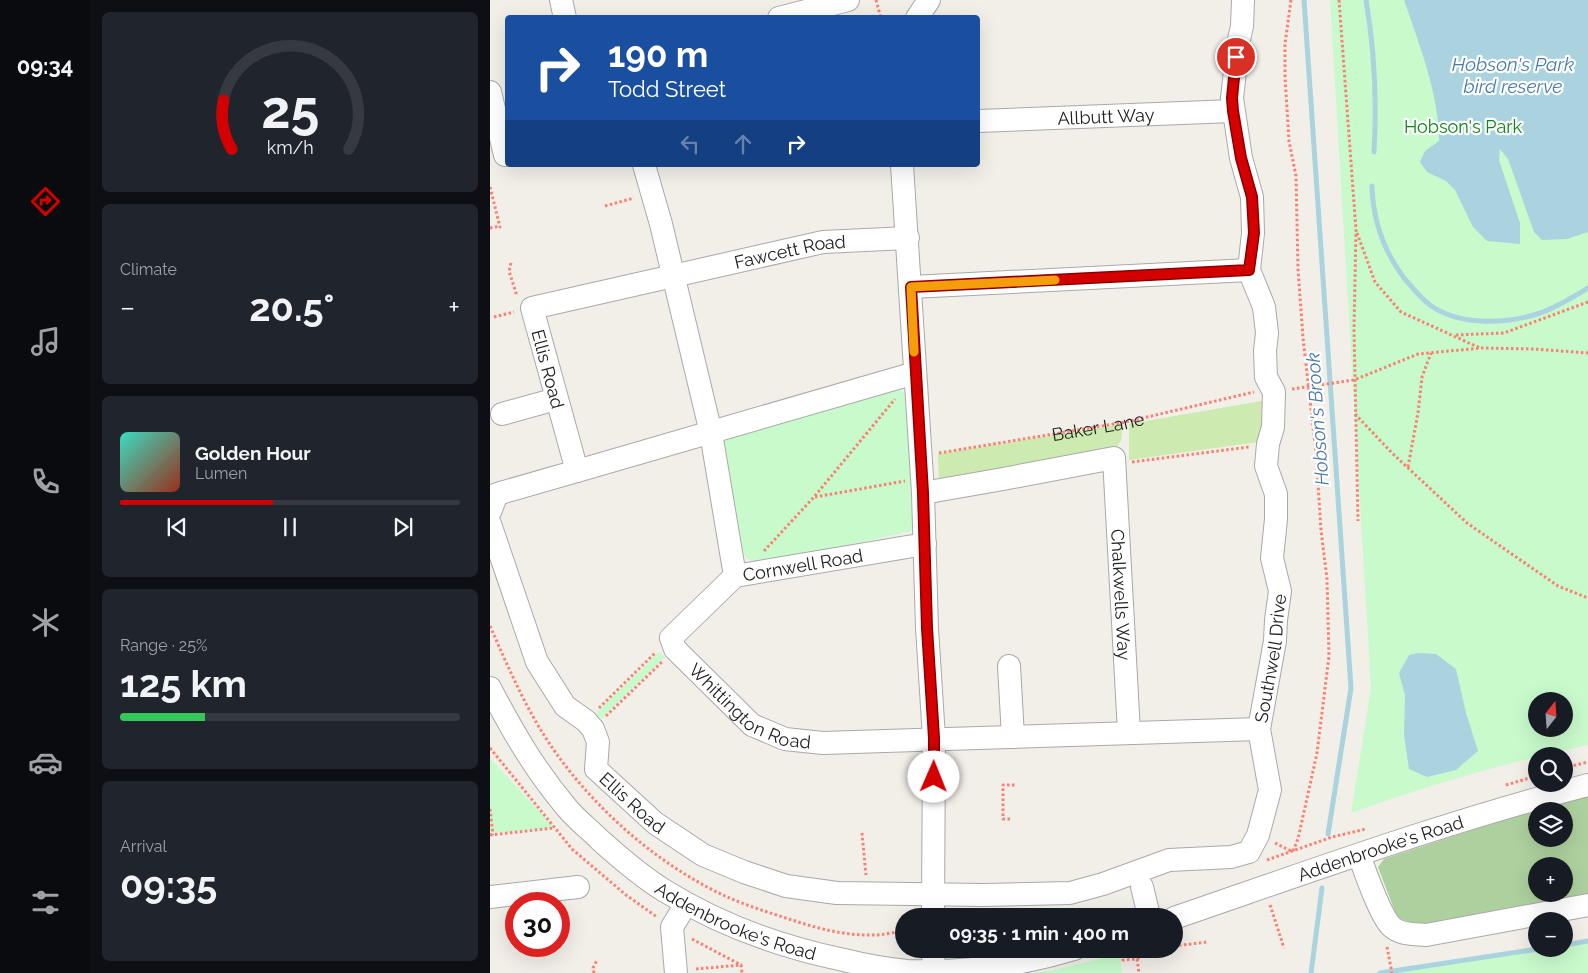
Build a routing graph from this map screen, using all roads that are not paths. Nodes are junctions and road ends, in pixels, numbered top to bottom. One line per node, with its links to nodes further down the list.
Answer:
1 (561, 0): 5 (street)
2 (848, 0): 6 (street)
3 (929, 0): 7 (street)
4 (1243, 0): 9 (street, Southwell Drive)
5 (564, 15)
6 (790, 15)
7 (919, 15)
8 (490, 92): 11 (street)
9 (1233, 111): 10 (street, Allbutt Way); 15 (street, Southwell Drive)
10 (980, 121)
11 (501, 157)
12 (644, 167): 16 (street, Cornwell Road)
13 (902, 167): 14 (street)
14 (908, 238): 16 (street, Fawcett Road); 17 (street)
15 (1249, 270): 17 (street); 31 (street, Southwell Drive)
16 (674, 276): 19 (street, Ellis Road); 21 (street, Cornwell Road)
17 (911, 287): 18 (street)
18 (916, 373): 21 (street); 24 (street)
19 (556, 399): 20 (street); 23 (street, Ellis Road)
20 (502, 414)
21 (711, 433): 23 (street); 28 (street, Cornwell Road)
22 (1114, 458): 24 (street, Baker Lane); 32 (street, Chalkwells Way)
23 (577, 471): 25 (street)
24 (922, 476): 27 (street)
25 (490, 512)
26 (490, 524): 39 (street, Ellis Road)
27 (925, 544): 28 (street, Cornwell Road); 34 (street)
28 (735, 576): 34 (street, Whittington Road)
29 (1009, 666): 33 (street)
30 (490, 688): 41 (street, Addenbrooke's Road)
31 (1259, 729): 32 (street); 39 (street, Southwell Drive)
32 (1129, 732): 33 (street)
33 (1013, 737): 34 (street)
34 (934, 738): 39 (street)
35 (1588, 785): 36 (street, Addenbrooke's Road)
36 (1360, 855): 42 (street); 45 (street, Addenbrooke's Road)
37 (578, 887): 40 (street)
38 (1142, 887): 44 (street)
39 (933, 894): 43 (street)
40 (490, 897)
41 (686, 904): 48 (street); 49 (street, Addenbrooke's Road)
42 (1588, 905)
43 (933, 908)
44 (1147, 908)
45 (1183, 915)
46 (933, 958): 49 (street)
47 (1036, 958): 49 (street, Addenbrooke's Road)
48 (686, 971)
49 (934, 972)

